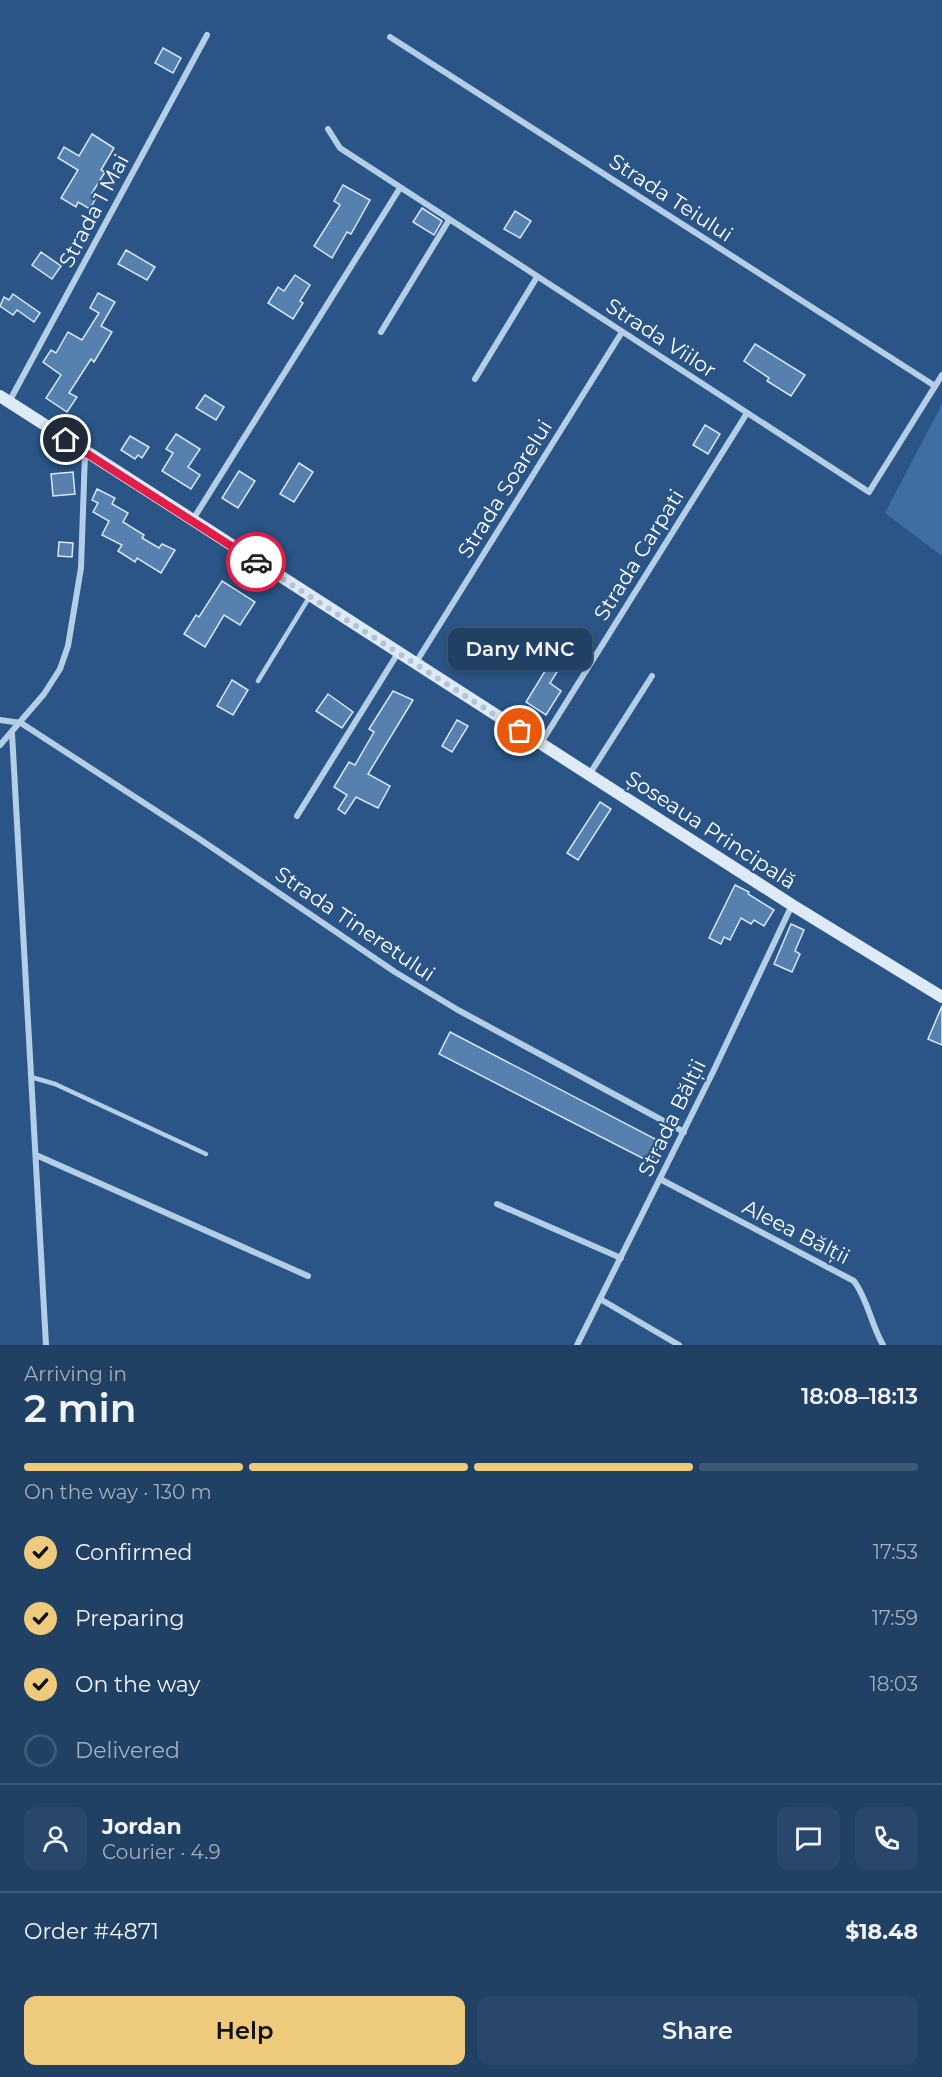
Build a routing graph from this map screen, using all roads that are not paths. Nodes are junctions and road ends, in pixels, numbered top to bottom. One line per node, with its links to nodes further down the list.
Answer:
1 (207, 35): 12 (street, Strada 1 Mai)
2 (390, 38): 11 (street, Strada Teiului)
3 (328, 129): 4 (street, Strada Viilor)
4 (400, 188): 5 (street, Strada Viilor); 15 (street)
5 (449, 220): 6 (street, Strada Viilor); 7 (street)
6 (537, 277): 8 (street, Strada Viilor); 10 (street)
7 (381, 332)
8 (622, 332): 13 (street, Strada Viilor); 18 (street, Strada Soarelui)
9 (942, 375): 11 (street, Strada Viilor)
10 (475, 379)
11 (935, 387): 13 (street, Strada Viilor)
12 (4, 399): 14 (main road, Șoseaua Principală)
13 (747, 413): 24 (street, Strada Carpati)
14 (86, 453): 15 (main road, Șoseaua Principală); 22 (street)
15 (192, 521): 16 (main road, Șoseaua Principală)
16 (309, 596): 17 (main road, Șoseaua Principală); 20 (lane)
17 (398, 653): 18 (main road, Șoseaua Principală); 27 (street)
18 (415, 664): 24 (main road, Șoseaua Principală)
19 (652, 676): 26 (street)
20 (258, 681)
21 (0, 720): 22 (street)
22 (21, 723): 23 (street); 31 (street, Strada Tineretului)
23 (12, 733): 25 (street); 30 (street)
24 (540, 744): 26 (main road, Șoseaua Principală)
25 (0, 745)
26 (589, 775): 28 (main road, Șoseaua Principală)
27 (297, 816)
28 (792, 905): 29 (main road, Șoseaua Principală); 31 (street, Strada Bălții)
29 (942, 997)
30 (32, 1077): 32 (lane); 33 (street)
31 (684, 1132): 34 (street, Strada Bălții)
32 (206, 1154)
33 (36, 1155): 37 (street); 39 (street)
34 (660, 1179): 36 (street, Strada Bălții); 42 (street, Aleea Bălții)
35 (497, 1204): 36 (street)
36 (621, 1258): 38 (street, Strada Bălții)
37 (308, 1276)
38 (600, 1299): 40 (street, Strada Bălții); 41 (street)
39 (46, 1345)
40 (577, 1345)
41 (679, 1345)
42 (883, 1345)

